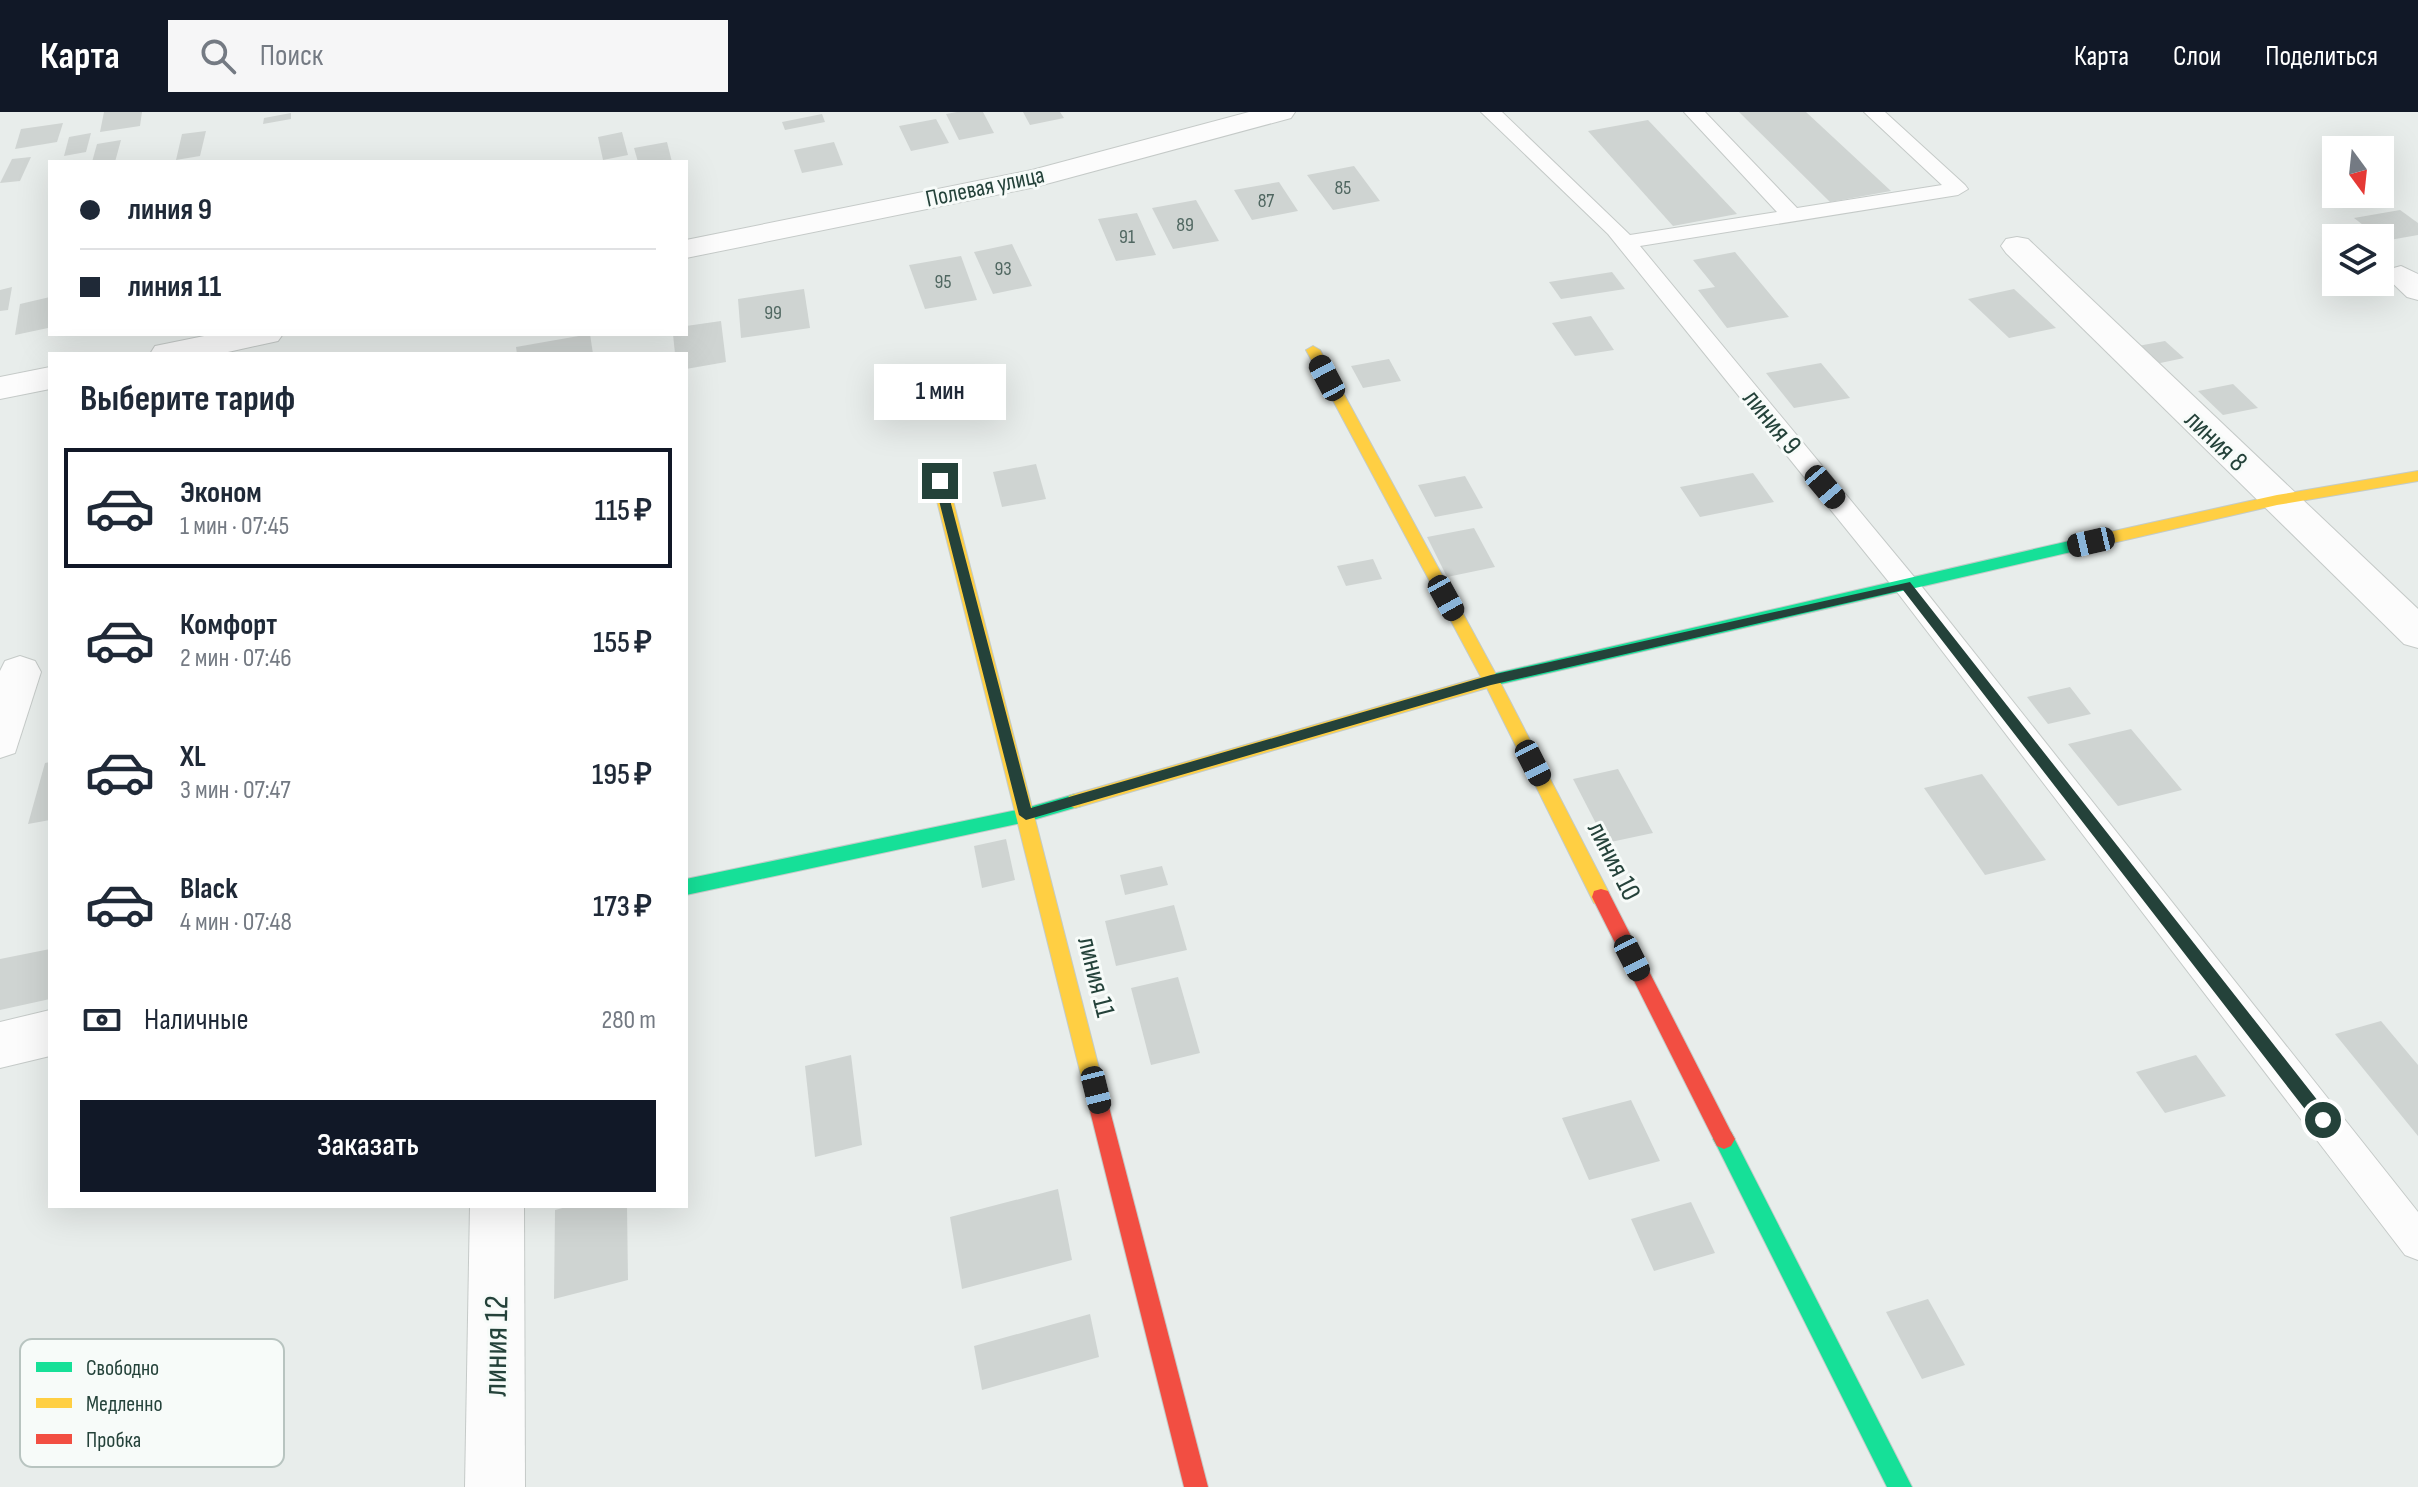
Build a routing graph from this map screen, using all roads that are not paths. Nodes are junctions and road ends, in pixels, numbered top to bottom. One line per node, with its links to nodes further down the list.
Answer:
1 (1281, 112): 8 (street, Полевая улица)
2 (1491, 112): 6 (lane, линия 9)
3 (1694, 112): 5 (lane)
4 (1874, 112): 5 (lane)
5 (1793, 216): 6 (lane)
6 (1625, 242): 17 (lane, линия 9)
7 (2017, 246): 16 (street, линия 8)
8 (688, 249)
9 (256, 336): 11 (street)
10 (1313, 350): 20 (street, линия 10)
11 (177, 352)
12 (48, 378): 13 (street)
13 (0, 388)
14 (2418, 476): 16 (street)
15 (940, 481): 22 (street, линия 11)
16 (2277, 500): 17 (street); 18 (street, линия 8)
17 (1906, 585): 20 (street); 27 (lane, линия 9)
18 (2418, 633)
19 (20, 672): 21 (street)
20 (1491, 680): 22 (street); 30 (street, линия 10)
21 (0, 741)
22 (1026, 815): 23 (street); 29 (street, линия 11)
23 (688, 887)
24 (48, 1033): 25 (street)
25 (0, 1045)
26 (497, 1208): 28 (street, линия 12)
27 (2418, 1242)
28 (495, 1487)
29 (1196, 1487)
30 (1900, 1487)

